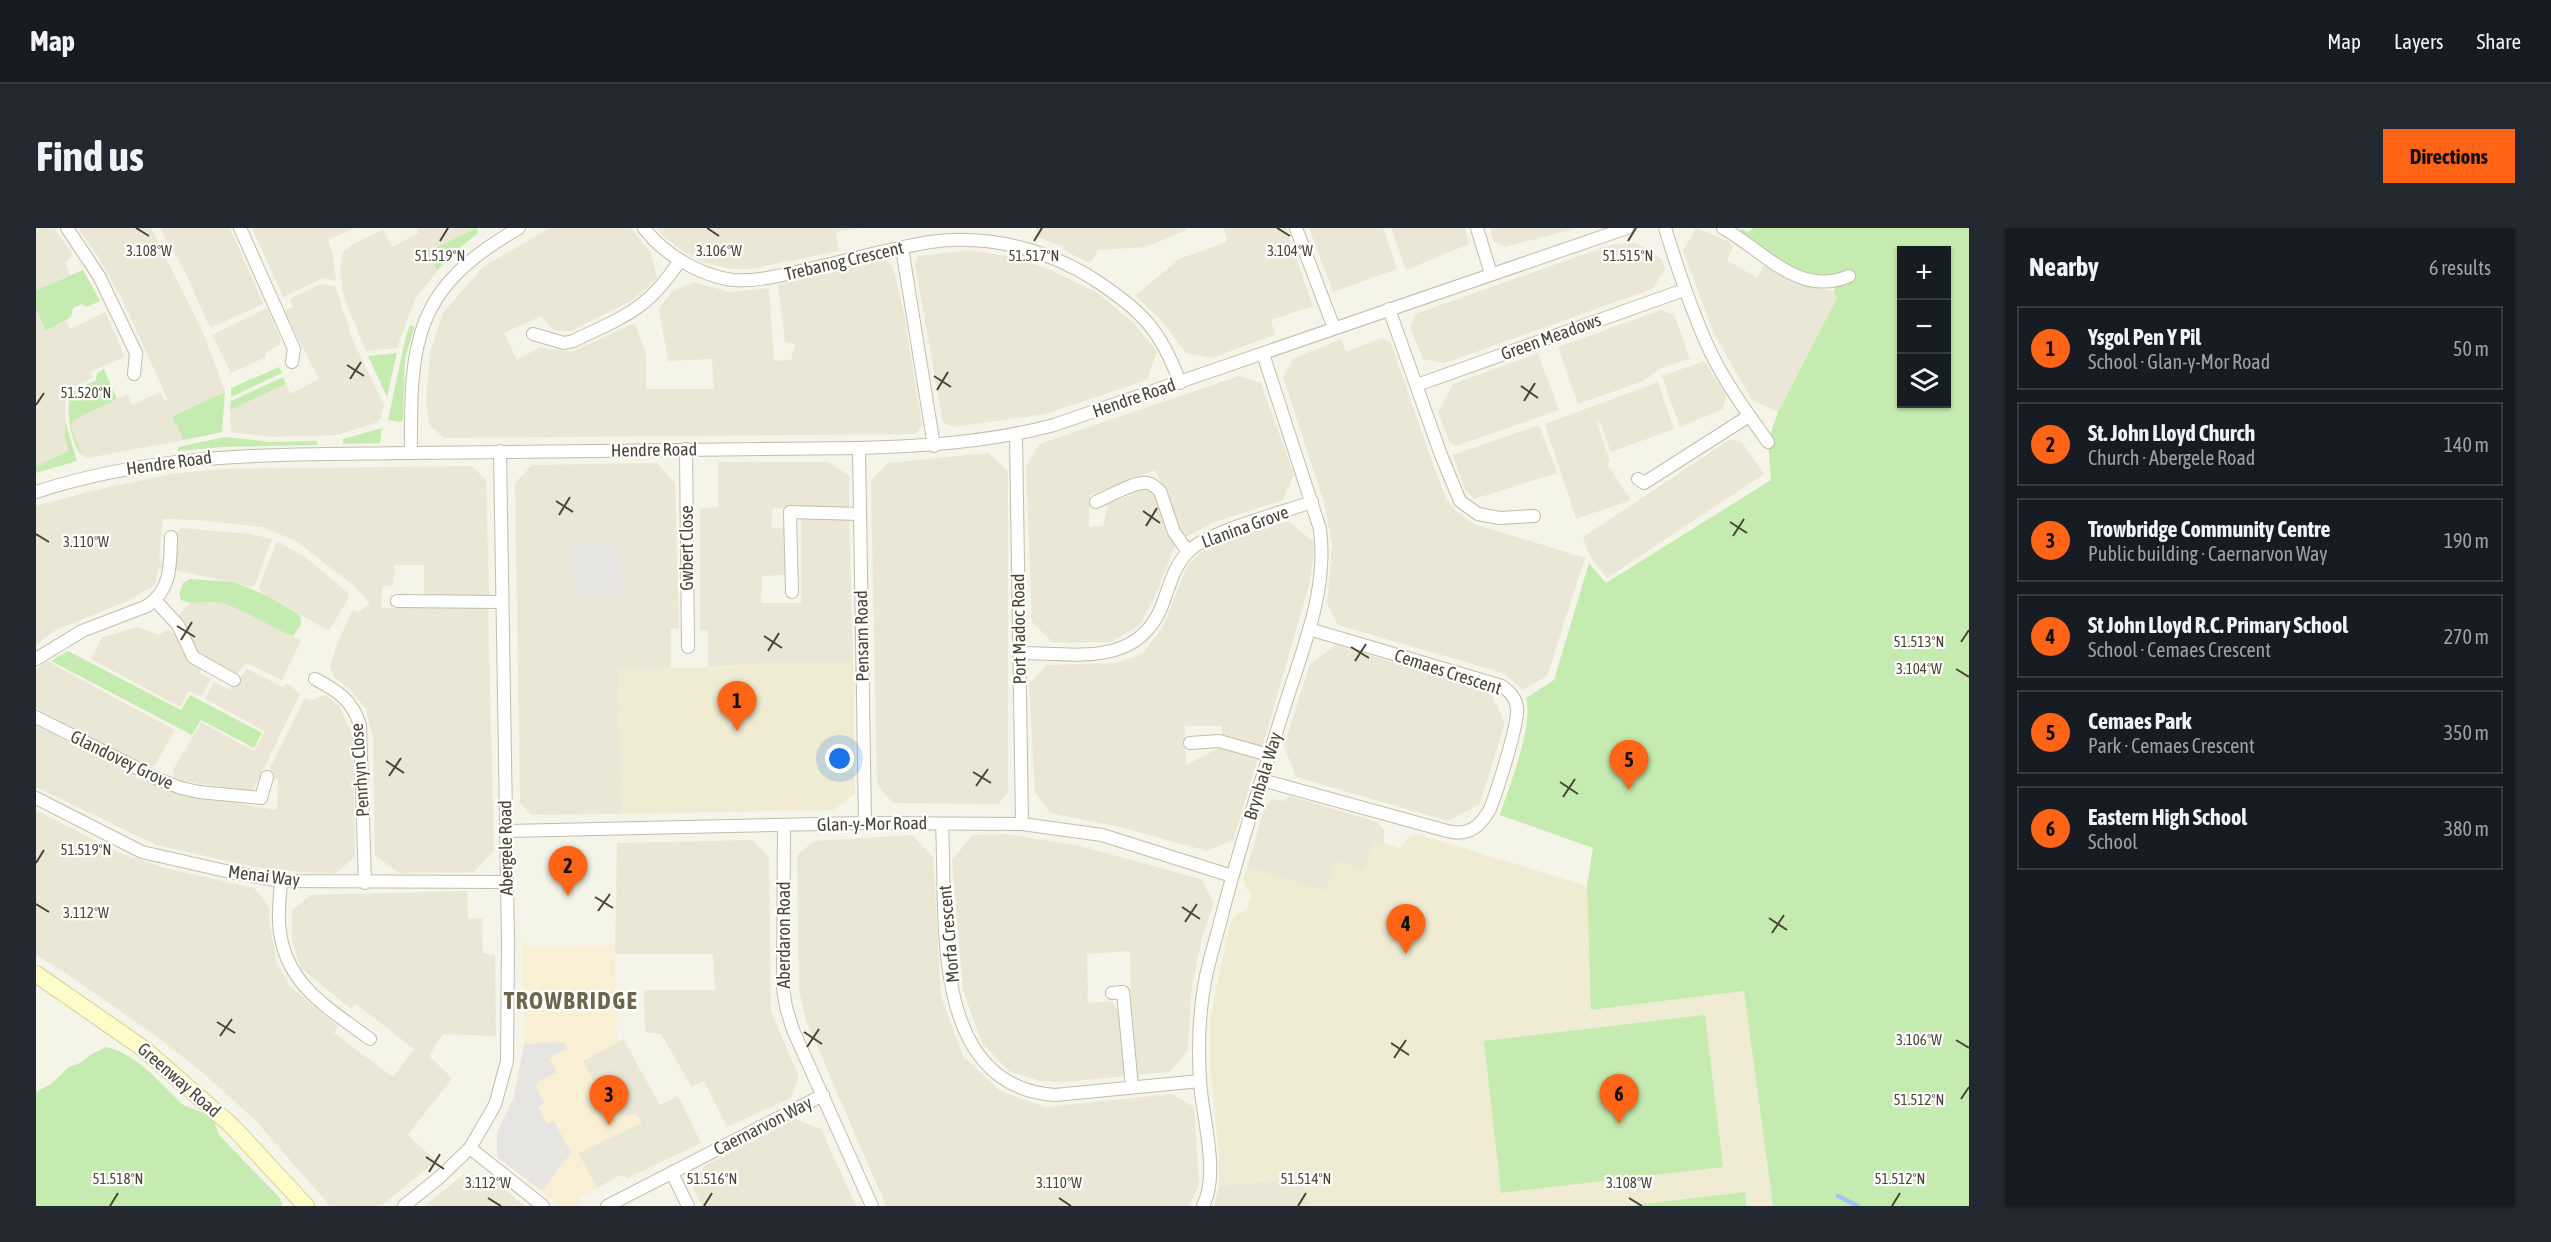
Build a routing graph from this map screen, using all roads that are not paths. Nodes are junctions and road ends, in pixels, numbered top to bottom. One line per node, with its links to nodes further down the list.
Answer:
1 (67, 228): 20 (street)
2 (240, 228): 19 (street)
3 (519, 228): 30 (street)
4 (644, 228): 11 (street, Trebanog Crescent)
5 (1296, 228): 16 (street)
6 (1477, 228): 12 (street)
7 (1627, 228): 12 (street, Hendre Road)
8 (1665, 228): 14 (street)
9 (1723, 228): 13 (street)
10 (902, 248): 11 (street, Trebanog Crescent); 21 (street, Trebanog Crescent); 26 (street)
11 (680, 260): 17 (street)
12 (1491, 274): 15 (street, Hendre Road)
13 (1849, 276)
14 (1684, 290): 22 (street, Green Meadows); 23 (street)
15 (1389, 309): 16 (street, Hendre Road); 22 (street)
16 (1334, 328): 18 (street, Hendre Road)
17 (533, 334)
18 (1263, 354): 21 (street, Hendre Road); 34 (street, Brynbala Way)
19 (292, 362)
20 (134, 374)
21 (1180, 382): 24 (street, Hendre Road)
22 (1417, 385): 36 (street)
23 (1749, 416): 25 (street); 31 (street)
24 (1016, 435): 26 (street, Hendre Road); 45 (street, Port Madoc Road)
25 (1768, 442)
26 (934, 446): 27 (street, Hendre Road)
27 (860, 448): 28 (street, Hendre Road); 35 (street, Pensarn Road)
28 (686, 449): 29 (street, Hendre Road); 44 (street, Gwbert Close)
29 (500, 451): 30 (street, Hendre Road); 42 (street, Abergele Road)
30 (411, 453): 32 (street, Hendre Road)
31 (1638, 478)
32 (36, 492)
33 (1096, 502): 38 (street)
34 (1312, 502): 38 (street, Llanina Grove); 43 (street, Brynbala Way)
35 (860, 514): 39 (street); 55 (street, Pensarn Road)
36 (1534, 516)
37 (171, 537): 40 (street)
38 (1188, 552): 45 (street, Llanina Grove)
39 (792, 592)
40 (155, 600): 46 (street); 48 (street)
41 (397, 601): 42 (street)
42 (502, 602): 59 (street, Abergele Road)
43 (1309, 629): 51 (street, Brynbala Way); 53 (street, Cemaes Crescent)
44 (688, 647)
45 (1020, 653): 57 (street, Port Madoc Road)
46 (36, 659)
47 (315, 679): 63 (street, Penrhyn Close)
48 (234, 680)
49 (36, 717): 52 (street, Glandovey Grove)
50 (1190, 743): 51 (street)
51 (1269, 755): 53 (street, Brynbala Way)
52 (267, 777)
53 (1262, 780): 60 (street, Brynbala Way)
54 (36, 798): 61 (street, Menai Way)
55 (865, 823): 56 (street, Glan-y-Mor Road); 58 (street, Glan-y-Mor Road)
56 (942, 824): 57 (street, Glan-y-Mor Road); 68 (street, Morfa Crescent)
57 (1022, 824): 60 (street, Glan-y-Mor Road)
58 (784, 826): 59 (street, Glan-y-Mor Road); 69 (street, Aberdaron Road)
59 (506, 831): 62 (street, Abergele Road)
60 (1232, 876): 67 (street, Brynbala Way)
61 (281, 881): 63 (street, Menai Way); 66 (street)
62 (507, 882): 63 (street, Menai Way); 70 (street, Abergele Road)
63 (365, 883)
64 (36, 974): 72 (street, Greenway Road)
65 (1112, 993): 68 (street)
66 (370, 1039)
67 (1200, 1081): 68 (street, Morfa Crescent); 78 (street, Brynbala Way)
68 (1132, 1088)
69 (823, 1095): 71 (street, Caernarvon Way); 77 (street, Aberdaron Road)
70 (470, 1148): 73 (street, Abergele Road); 74 (street)
71 (672, 1173): 75 (street, Caernarvon Way); 76 (street)
72 (306, 1206)
73 (404, 1206)
74 (543, 1206)
75 (607, 1206)
76 (688, 1206)
77 (872, 1206)
78 (1203, 1206)

